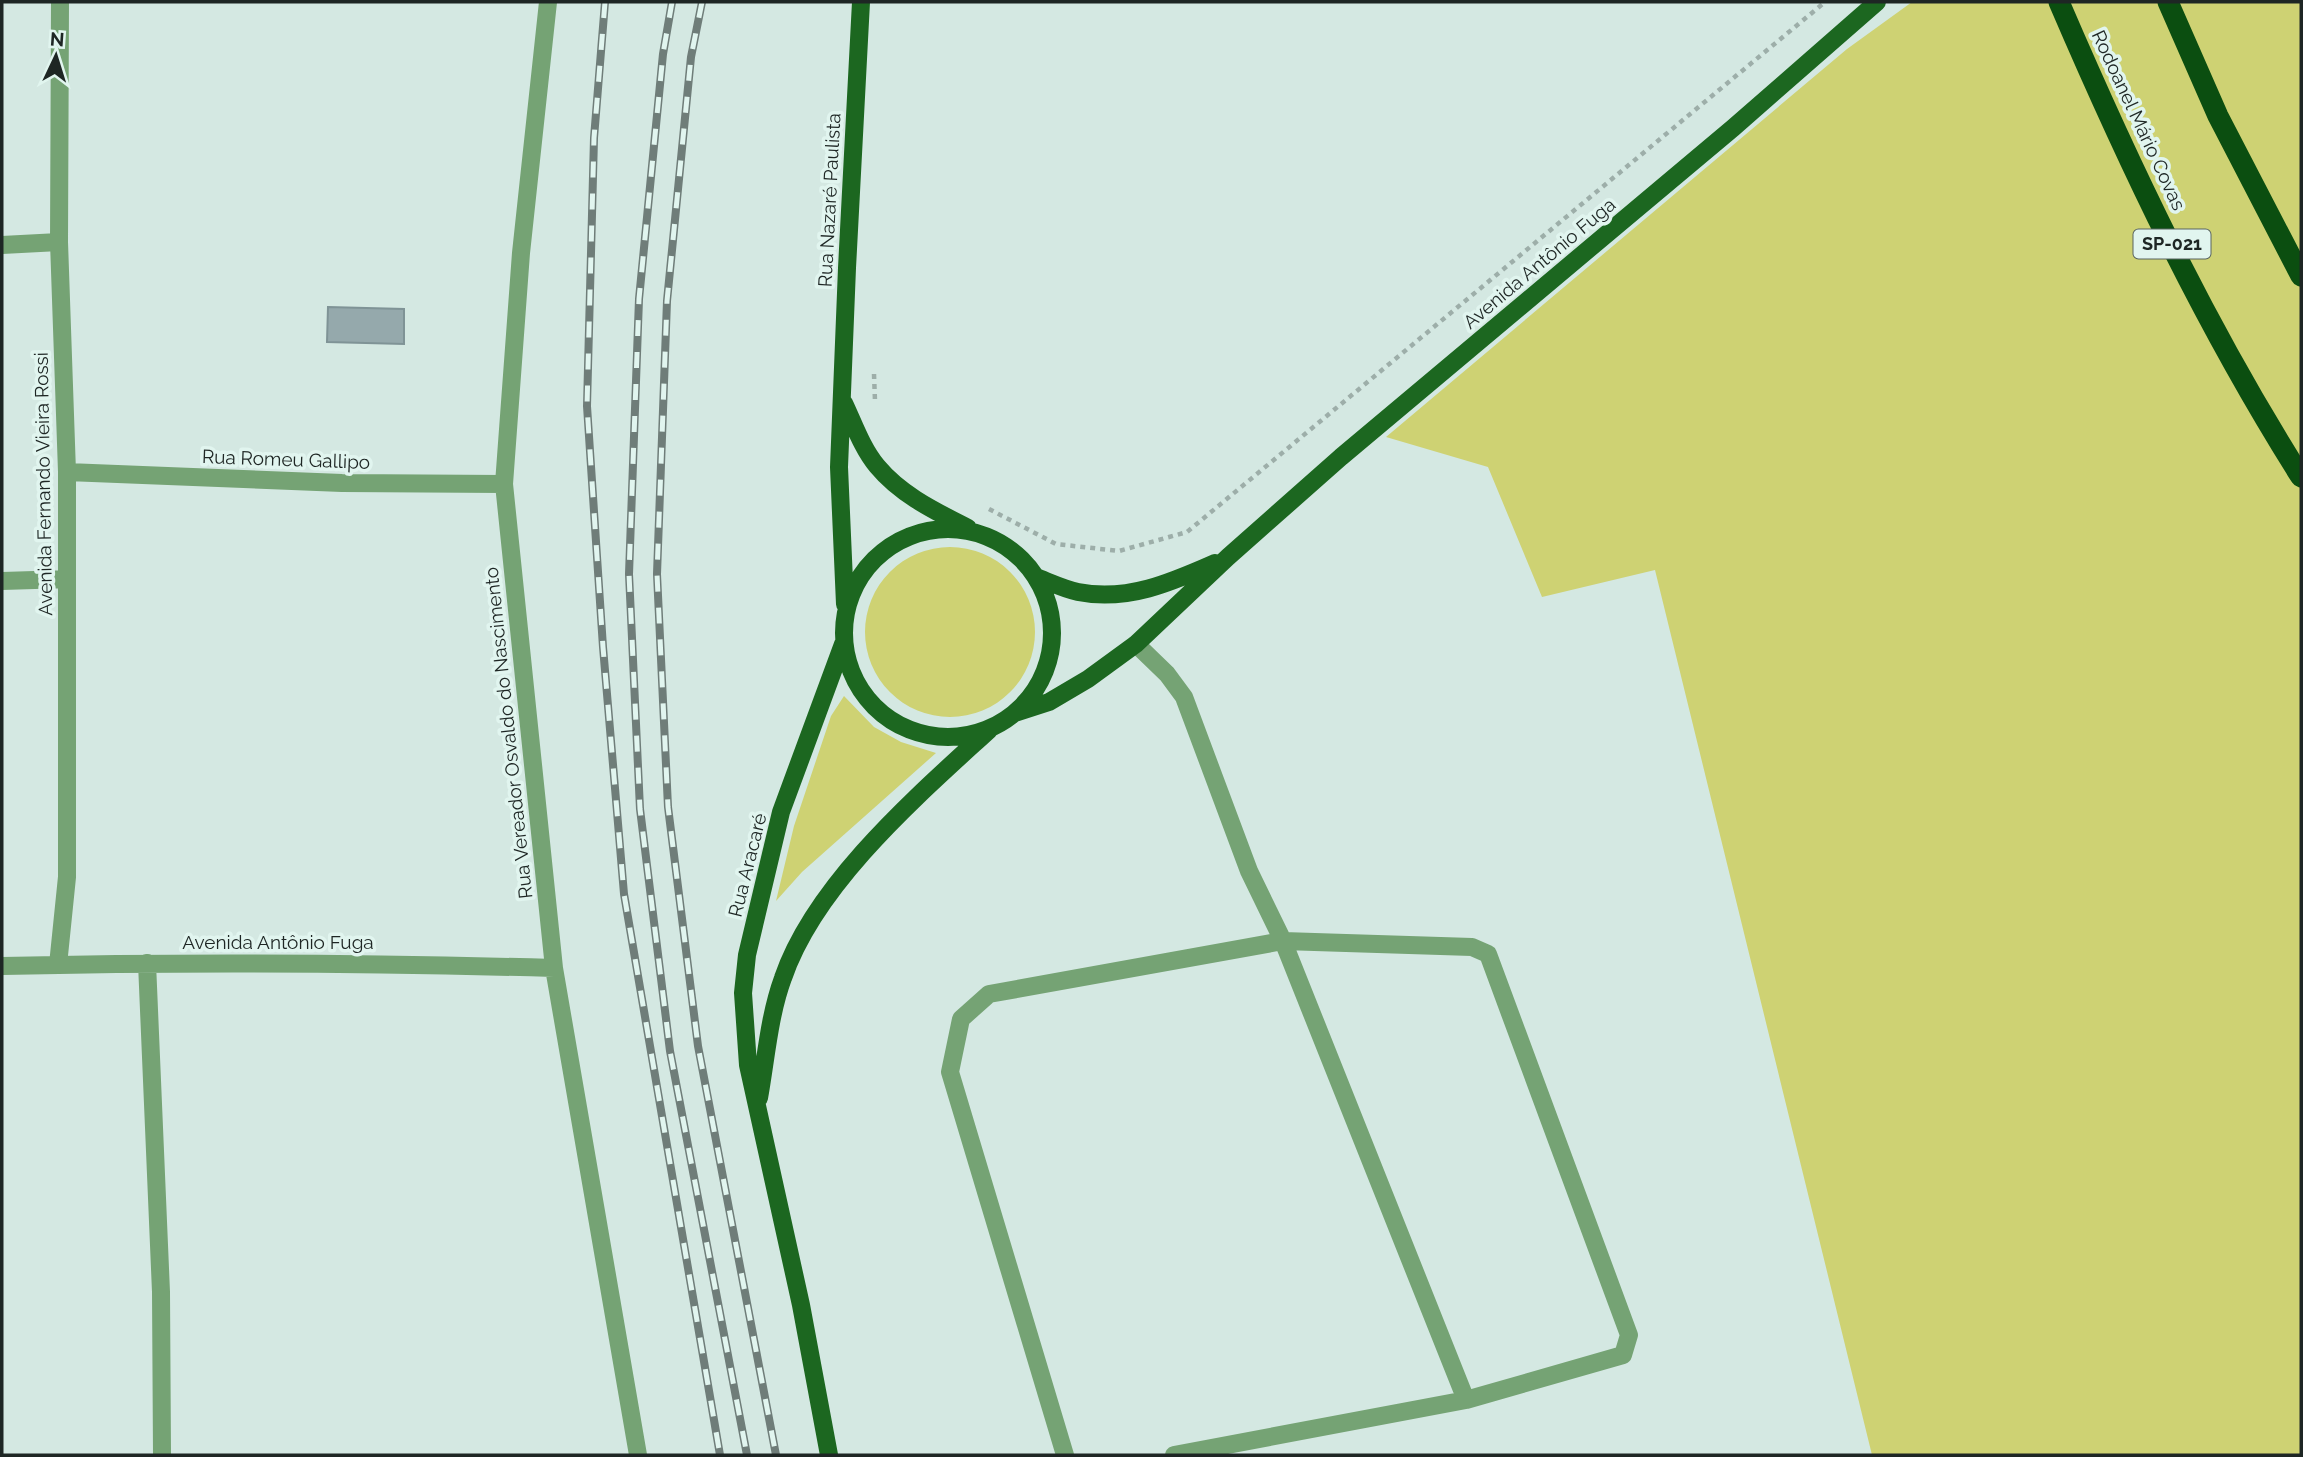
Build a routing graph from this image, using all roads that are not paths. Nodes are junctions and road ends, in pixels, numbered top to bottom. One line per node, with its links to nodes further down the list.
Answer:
1 (60, 2): 7 (street, Avenida Fernando Vieira Rossi)
2 (548, 2): 13 (street, Rua Vereador Osvaldo do Nascimento)
3 (861, 2): 10 (main road, Rua Nazaré Paulista)
4 (1877, 2): 15 (main road, Avenida Antônio Fuga)
5 (2059, 2): 12 (highway, Rodoanel Mário Covas / SP-021)
6 (2168, 2): 9 (highway)
7 (60, 242): 8 (street); 11 (street, Avenida Fernando Vieira Rossi)
8 (2, 245)
9 (2301, 276)
10 (843, 400): 14 (main road, Rua Nazaré Paulista); 19 (main road, Rua Nazaré Paulista)
11 (66, 472): 13 (street, Rua Romeu Gallipo); 17 (street, Avenida Fernando Vieira Rossi)
12 (2301, 477)
13 (504, 484): 28 (street, Rua Vereador Osvaldo do Nascimento)
14 (980, 534): 16 (main road); 19 (main road)
15 (1228, 557): 16 (main road, Avenida Antônio Fuga); 21 (main road, Avenida Antônio Fuga)
16 (1036, 577): 22 (main road)
17 (67, 579): 18 (street); 26 (street, Avenida Fernando Vieira Rossi)
18 (2, 581)
19 (845, 611): 20 (main road)
20 (844, 644): 23 (main road); 29 (main road, Rua Aracaré)
21 (1136, 644): 22 (main road, Avenida Antônio Fuga); 24 (street)
22 (1016, 713): 23 (main road)
23 (991, 728): 29 (main road, Rua Aracaré)
24 (1283, 941): 30 (street); 30 (street); 34 (street)
25 (147, 963): 26 (street, Avenida Antônio Fuga); 28 (street, Avenida Antônio Fuga); 31 (street)
26 (58, 965): 27 (street, Avenida Antônio Fuga)
27 (2, 966)
28 (554, 968): 32 (street, Rua Vereador Osvaldo do Nascimento)
29 (758, 1105): 33 (main road, Rua Aracaré)
30 (1466, 1400): 35 (street)
31 (162, 1455)
32 (638, 1455)
33 (830, 1455)
34 (1065, 1455)
35 (1174, 1455)

